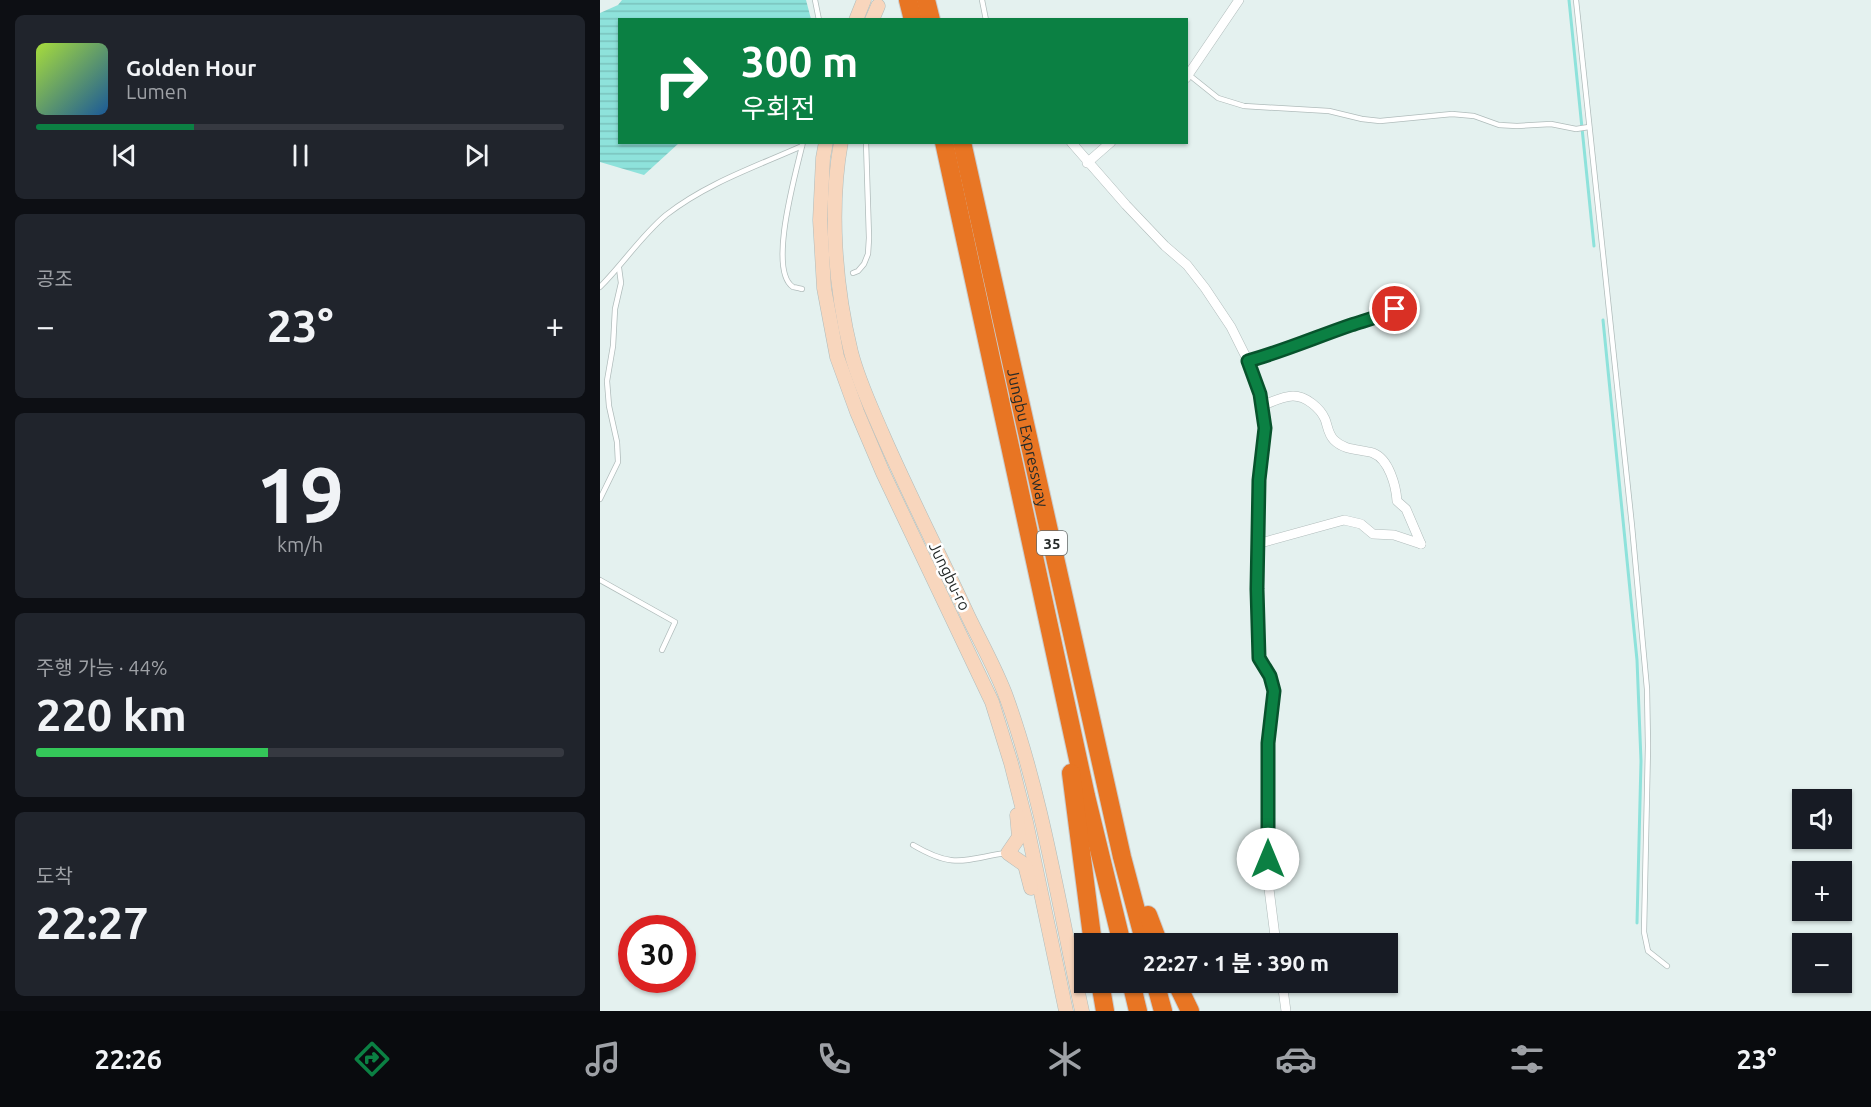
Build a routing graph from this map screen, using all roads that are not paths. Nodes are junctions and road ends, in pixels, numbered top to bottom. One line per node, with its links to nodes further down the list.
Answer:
1 (815, 0): 9 (lane)
2 (864, 0): 10 (main road)
3 (908, 0): 12 (highway)
4 (926, 0): 13 (highway)
5 (982, 0): 14 (lane)
6 (1239, 0): 15 (street)
7 (1576, 0): 16 (lane)
8 (878, 6): 11 (main road)
9 (819, 18)
10 (857, 18)
11 (873, 18)
12 (912, 18)
13 (930, 18)
14 (986, 18)
15 (1188, 75): 16 (lane)
16 (1588, 128): 47 (lane)
17 (802, 144): 26 (lane); 29 (lane)
18 (826, 144): 38 (main road, Jungbu-ro)
19 (841, 144): 54 (main road, Jungbu-ro)
20 (866, 144): 27 (lane)
21 (944, 144): 37 (highway, Jungbu Expressway / 35)
22 (962, 144): 39 (highway, Jungbu Expressway / 35)
23 (1073, 144): 25 (street)
24 (1109, 144): 25 (street)
25 (1087, 163): 31 (street)
26 (619, 268): 28 (lane); 33 (lane)
27 (854, 273)
28 (600, 287)
29 (802, 289)
30 (1395, 309): 31 (street)
31 (1248, 361): 32 (street)
32 (1262, 405): 34 (street); 34 (street)
33 (600, 499)
34 (1257, 544): 46 (street)
35 (600, 580): 36 (lane)
36 (662, 650)
37 (1057, 661): 42 (highway); 43 (highway, Jungbu Expressway / 35)
38 (1011, 763): 41 (main road); 48 (main road, Jungbu-ro)
39 (1118, 836): 44 (highway, Jungbu Expressway / 35); 45 (highway)
40 (913, 845): 41 (lane)
41 (1008, 853): 48 (main road)
42 (1092, 933)
43 (1119, 933)
44 (1142, 933)
45 (1155, 933)
46 (1274, 933)
47 (1667, 966)
48 (1060, 981): 53 (main road, Jungbu-ro)
49 (1102, 993): 55 (highway)
50 (1134, 993): 56 (highway)
51 (1158, 993): 57 (highway)
52 (1283, 993): 58 (street)
53 (1066, 1011)
54 (1082, 1011)
55 (1105, 1011)
56 (1138, 1011)
57 (1163, 1011)
58 (1286, 1011)

